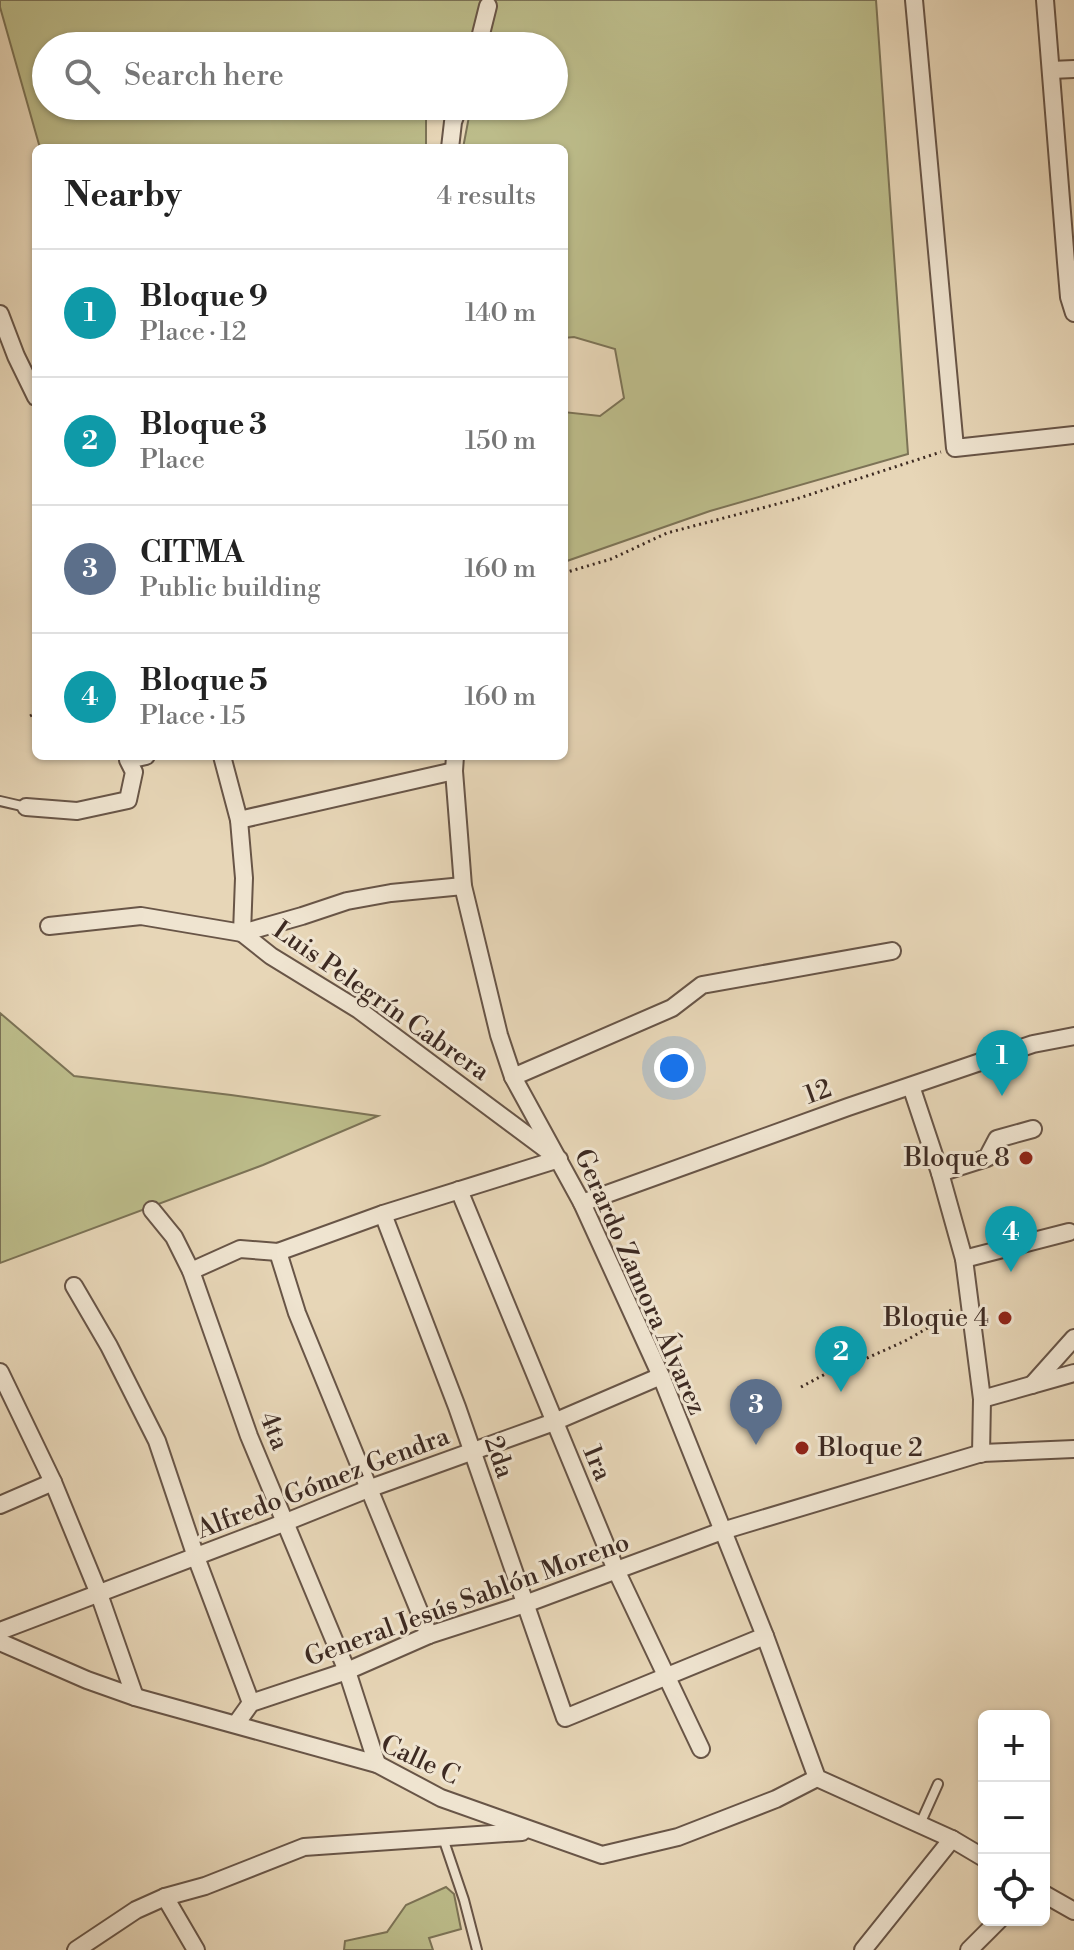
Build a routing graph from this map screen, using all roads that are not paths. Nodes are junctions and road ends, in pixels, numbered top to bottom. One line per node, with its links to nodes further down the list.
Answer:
1 (914, 0): 12 (street)
2 (1045, 0): 6 (street)
3 (488, 6): 4 (street)
4 (482, 32)
5 (1074, 69): 6 (street)
6 (1051, 70): 9 (street)
7 (454, 120): 8 (street)
8 (450, 144)
9 (1072, 301)
10 (0, 314): 11 (street)
11 (32, 389)
12 (1074, 435)
13 (128, 760): 17 (street)
14 (223, 760): 18 (street, Luis Pelegrín Cabrera)
15 (455, 764): 18 (street); 19 (street, Gerardo Zamora Álvarez)
16 (0, 801): 17 (lane)
17 (26, 807)
18 (239, 820): 21 (street, Luis Pelegrín Cabrera)
19 (463, 886): 21 (street); 24 (street, Gerardo Zamora Álvarez)
20 (49, 926): 21 (street)
21 (242, 933): 27 (street, Luis Pelegrín Cabrera)
22 (892, 951): 24 (street)
23 (1074, 1036): 25 (street, 12)
24 (513, 1077): 27 (street, Gerardo Zamora Álvarez)
25 (911, 1086): 28 (street); 30 (street, 12)
26 (1033, 1129): 28 (street)
27 (559, 1159): 29 (street); 30 (street, Gerardo Zamora Álvarez)
28 (940, 1173): 35 (street)
29 (459, 1190): 32 (street); 44 (street, 1ra)
30 (582, 1203): 41 (street, Gerardo Zamora Álvarez)
31 (152, 1210): 36 (street, 4ta)
32 (383, 1214): 34 (street); 46 (street, 2da)
33 (1069, 1232): 35 (street)
34 (278, 1252): 36 (street); 49 (street)
35 (964, 1259): 43 (street)
36 (191, 1271): 51 (street, 4ta)
37 (74, 1286): 53 (street)
38 (1074, 1338): 42 (street)
39 (0, 1372): 48 (street)
40 (1074, 1373): 42 (street)
41 (661, 1376): 44 (street, Alfredo Gómez Gendra); 52 (street, Gerardo Zamora Álvarez)
42 (1031, 1386): 43 (street)
43 (982, 1399): 47 (street)
44 (554, 1422): 46 (street, Alfredo Gómez Gendra); 54 (street, 1ra)
45 (1074, 1449): 47 (street, General Jesús Sablón Moreno)
46 (471, 1452): 49 (street, Alfredo Gómez Gendra); 56 (street, 2da)
47 (981, 1454): 52 (street, General Jesús Sablón Moreno)
48 (53, 1482): 50 (street); 55 (street)
49 (368, 1489): 51 (street, Alfredo Gómez Gendra); 58 (street)
50 (0, 1505)
51 (286, 1522): 53 (street, Alfredo Gómez Gendra); 61 (street, 4ta)
52 (722, 1531): 54 (street, General Jesús Sablón Moreno); 59 (street, Gerardo Zamora Álvarez)
53 (196, 1557): 55 (street, Alfredo Gómez Gendra); 64 (street)
54 (616, 1570): 56 (street, General Jesús Sablón Moreno); 62 (street, 1ra)
55 (99, 1594): 57 (street, Alfredo Gómez Gendra); 63 (street)
56 (525, 1604): 58 (street, General Jesús Sablón Moreno); 62 (street, 2da)
57 (0, 1631)
58 (429, 1635): 61 (street, General Jesús Sablón Moreno)
59 (765, 1636): 62 (street); 68 (street, Gerardo Zamora Álvarez)
60 (0, 1642): 63 (street, Calle C)
61 (347, 1671): 64 (street, General Jesús Sablón Moreno); 67 (street, 4ta)
62 (666, 1675): 66 (street, 1ra)
63 (135, 1697): 65 (street, Calle C)
64 (251, 1703): 65 (street)
65 (236, 1724): 67 (street, Calle C)
66 (701, 1749)
67 (377, 1764): 71 (street, Calle C)
68 (817, 1778): 70 (street); 71 (street, Calle C)
69 (938, 1784): 70 (lane)
70 (920, 1825): 73 (street)
71 (531, 1831): 72 (street)
72 (443, 1837): 75 (street); 81 (lane)
73 (952, 1839): 74 (street); 82 (street)
74 (978, 1854)
75 (165, 1897): 79 (street); 80 (street)
76 (1050, 1897): 77 (street)
77 (1074, 1911)
78 (993, 1926): 83 (street)
79 (76, 1950)
80 (196, 1950)
81 (477, 1950)
82 (863, 1950)
83 (969, 1950)

